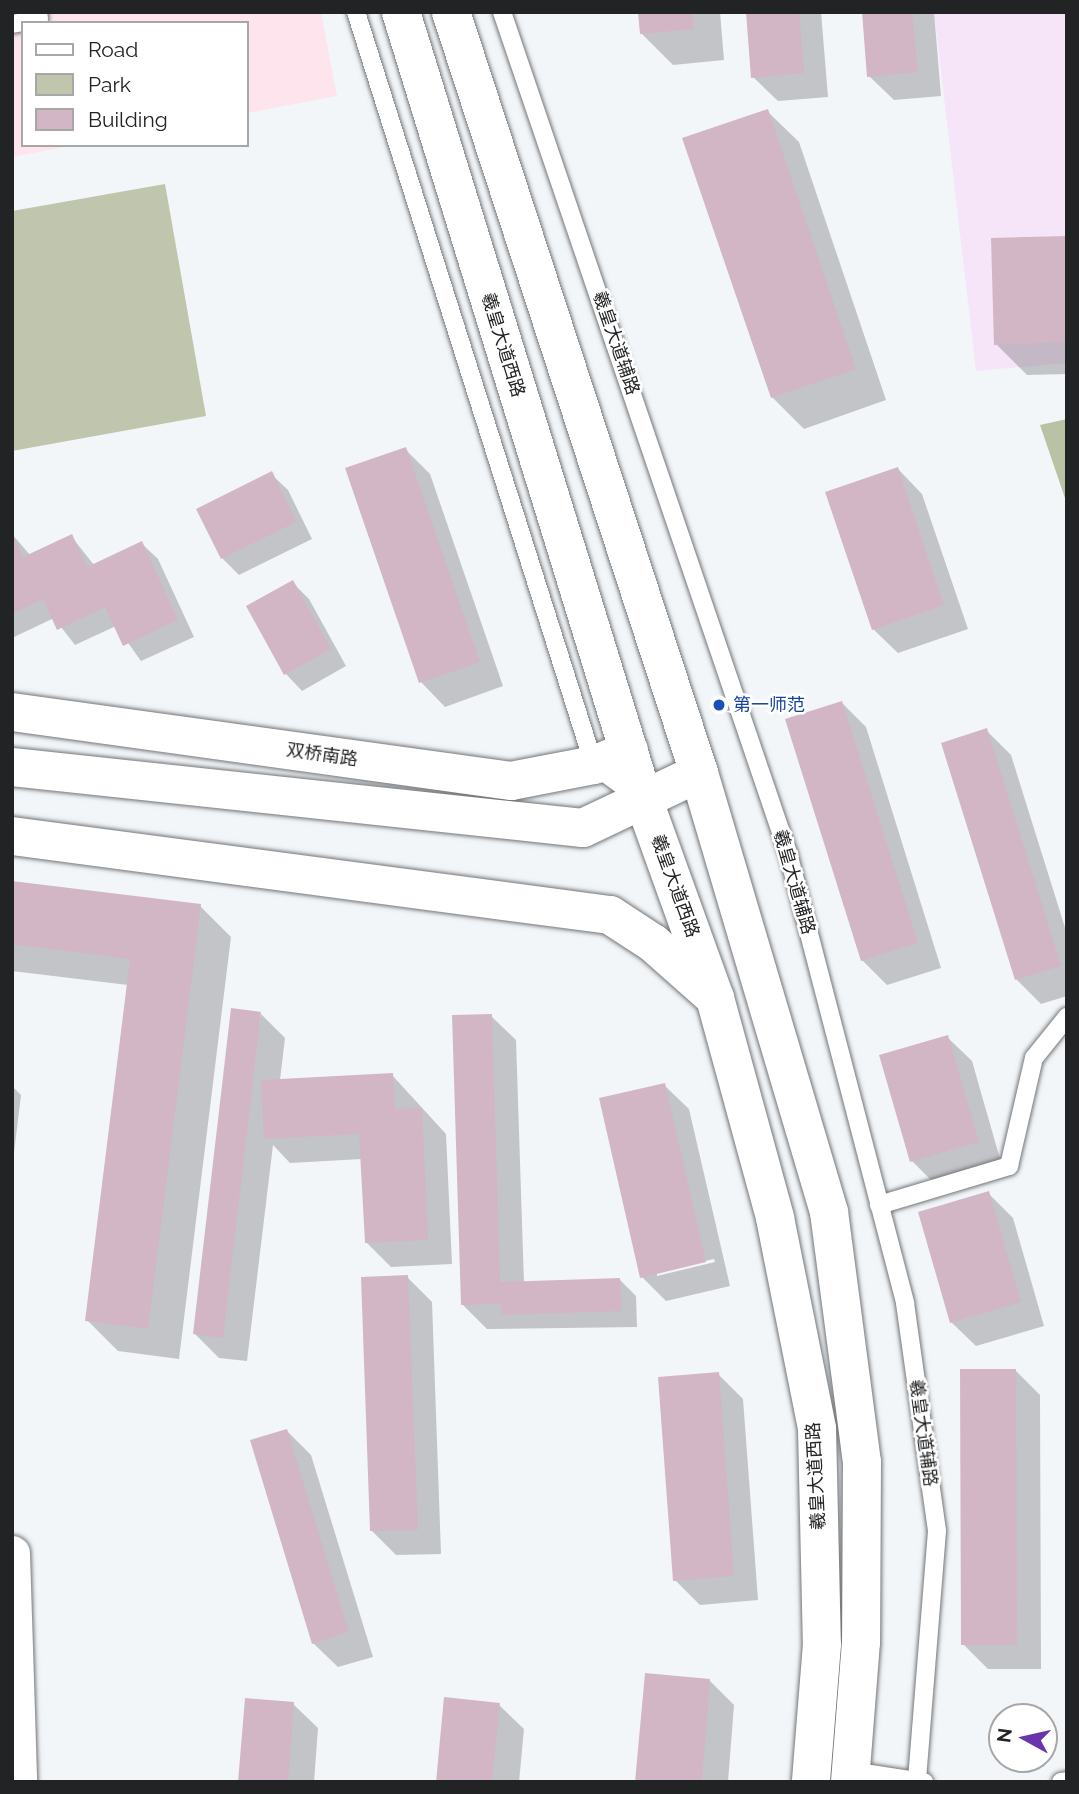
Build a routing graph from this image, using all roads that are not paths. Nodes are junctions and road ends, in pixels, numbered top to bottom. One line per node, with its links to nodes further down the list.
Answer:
1 (38, 12): 6 (lane)
2 (356, 12): 9 (lane)
3 (401, 12): 8 (main road, 羲皇大道西路)
4 (451, 12): 11 (main road)
5 (502, 12): 16 (lane, 羲皇大道辅路)
6 (28, 21)
7 (12, 712): 9 (main road, 双桥南路)
8 (629, 750): 9 (main road, 双桥南路); 12 (main road, 羲皇大道西路)
9 (594, 765): 12 (lane)
10 (16, 768): 12 (main road)
11 (699, 773): 12 (main road); 18 (main road)
12 (644, 801): 14 (main road, 羲皇大道西路)
13 (12, 836): 14 (main road)
14 (715, 999): 22 (main road, 羲皇大道西路)
15 (1067, 1017): 16 (lane)
16 (879, 1205): 19 (lane, 羲皇大道辅路)
17 (12, 1553): 21 (street)
18 (851, 1776): 19 (lane)
19 (920, 1781)
20 (1067, 1781): 23 (lane)
21 (19, 1782)
22 (811, 1782)
23 (1060, 1782)

